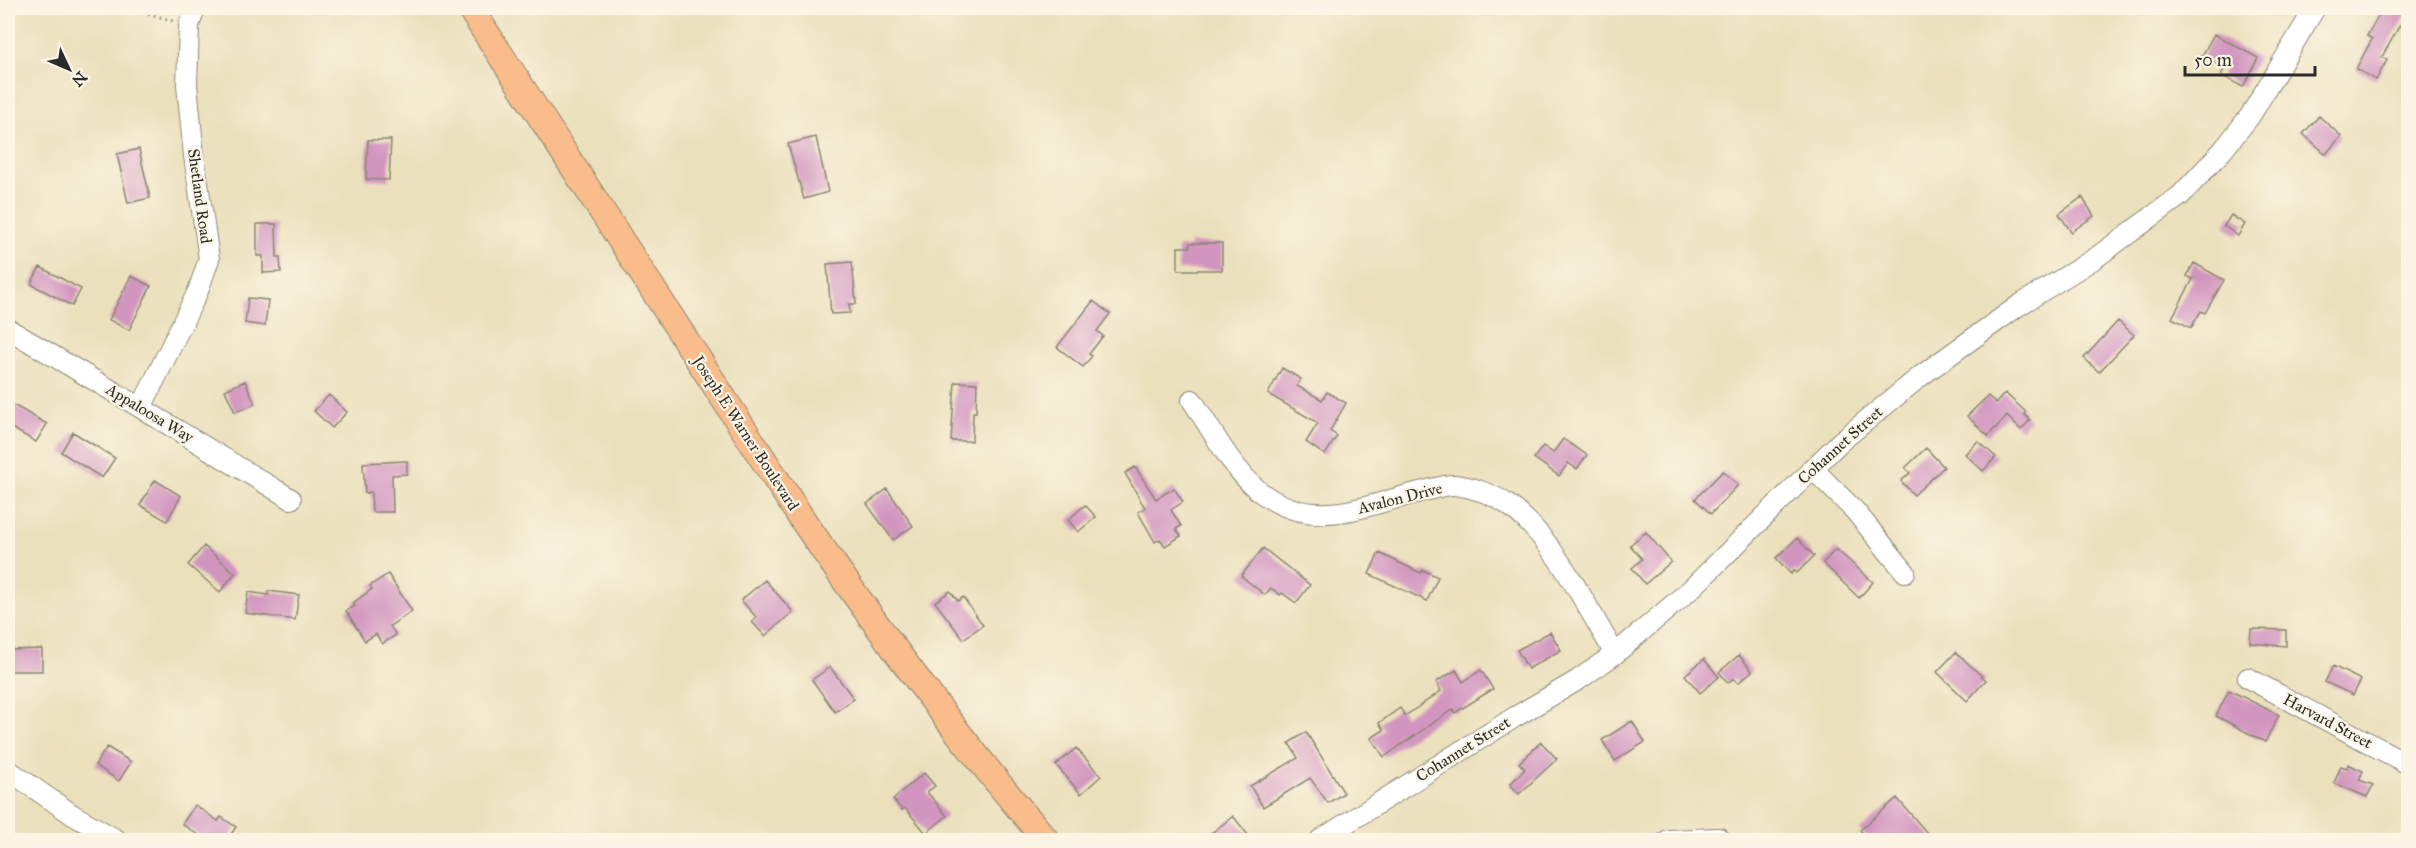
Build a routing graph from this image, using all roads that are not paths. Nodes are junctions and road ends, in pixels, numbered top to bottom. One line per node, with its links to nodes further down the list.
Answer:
1 (195, 8): 6 (street, Shetland Road)
2 (470, 8): 15 (main road, Joseph E Warner Boulevard)
3 (2315, 8): 7 (street, Cohannet Street)
4 (8, 329): 6 (street, Appaloosa Way)
5 (1192, 400): 10 (street, Avalon Drive)
6 (141, 408): 8 (street, Appaloosa Way)
7 (1812, 468): 9 (street); 10 (street, Cohannet Street)
8 (291, 499)
9 (1905, 572)
10 (1615, 654): 16 (street, Cohannet Street)
11 (2248, 678): 12 (street, Harvard Street)
12 (2409, 764)
13 (8, 770): 14 (street)
14 (117, 840)
15 (1046, 840)
16 (1320, 840)
17 (1668, 840): 18 (street)
18 (1721, 840)

